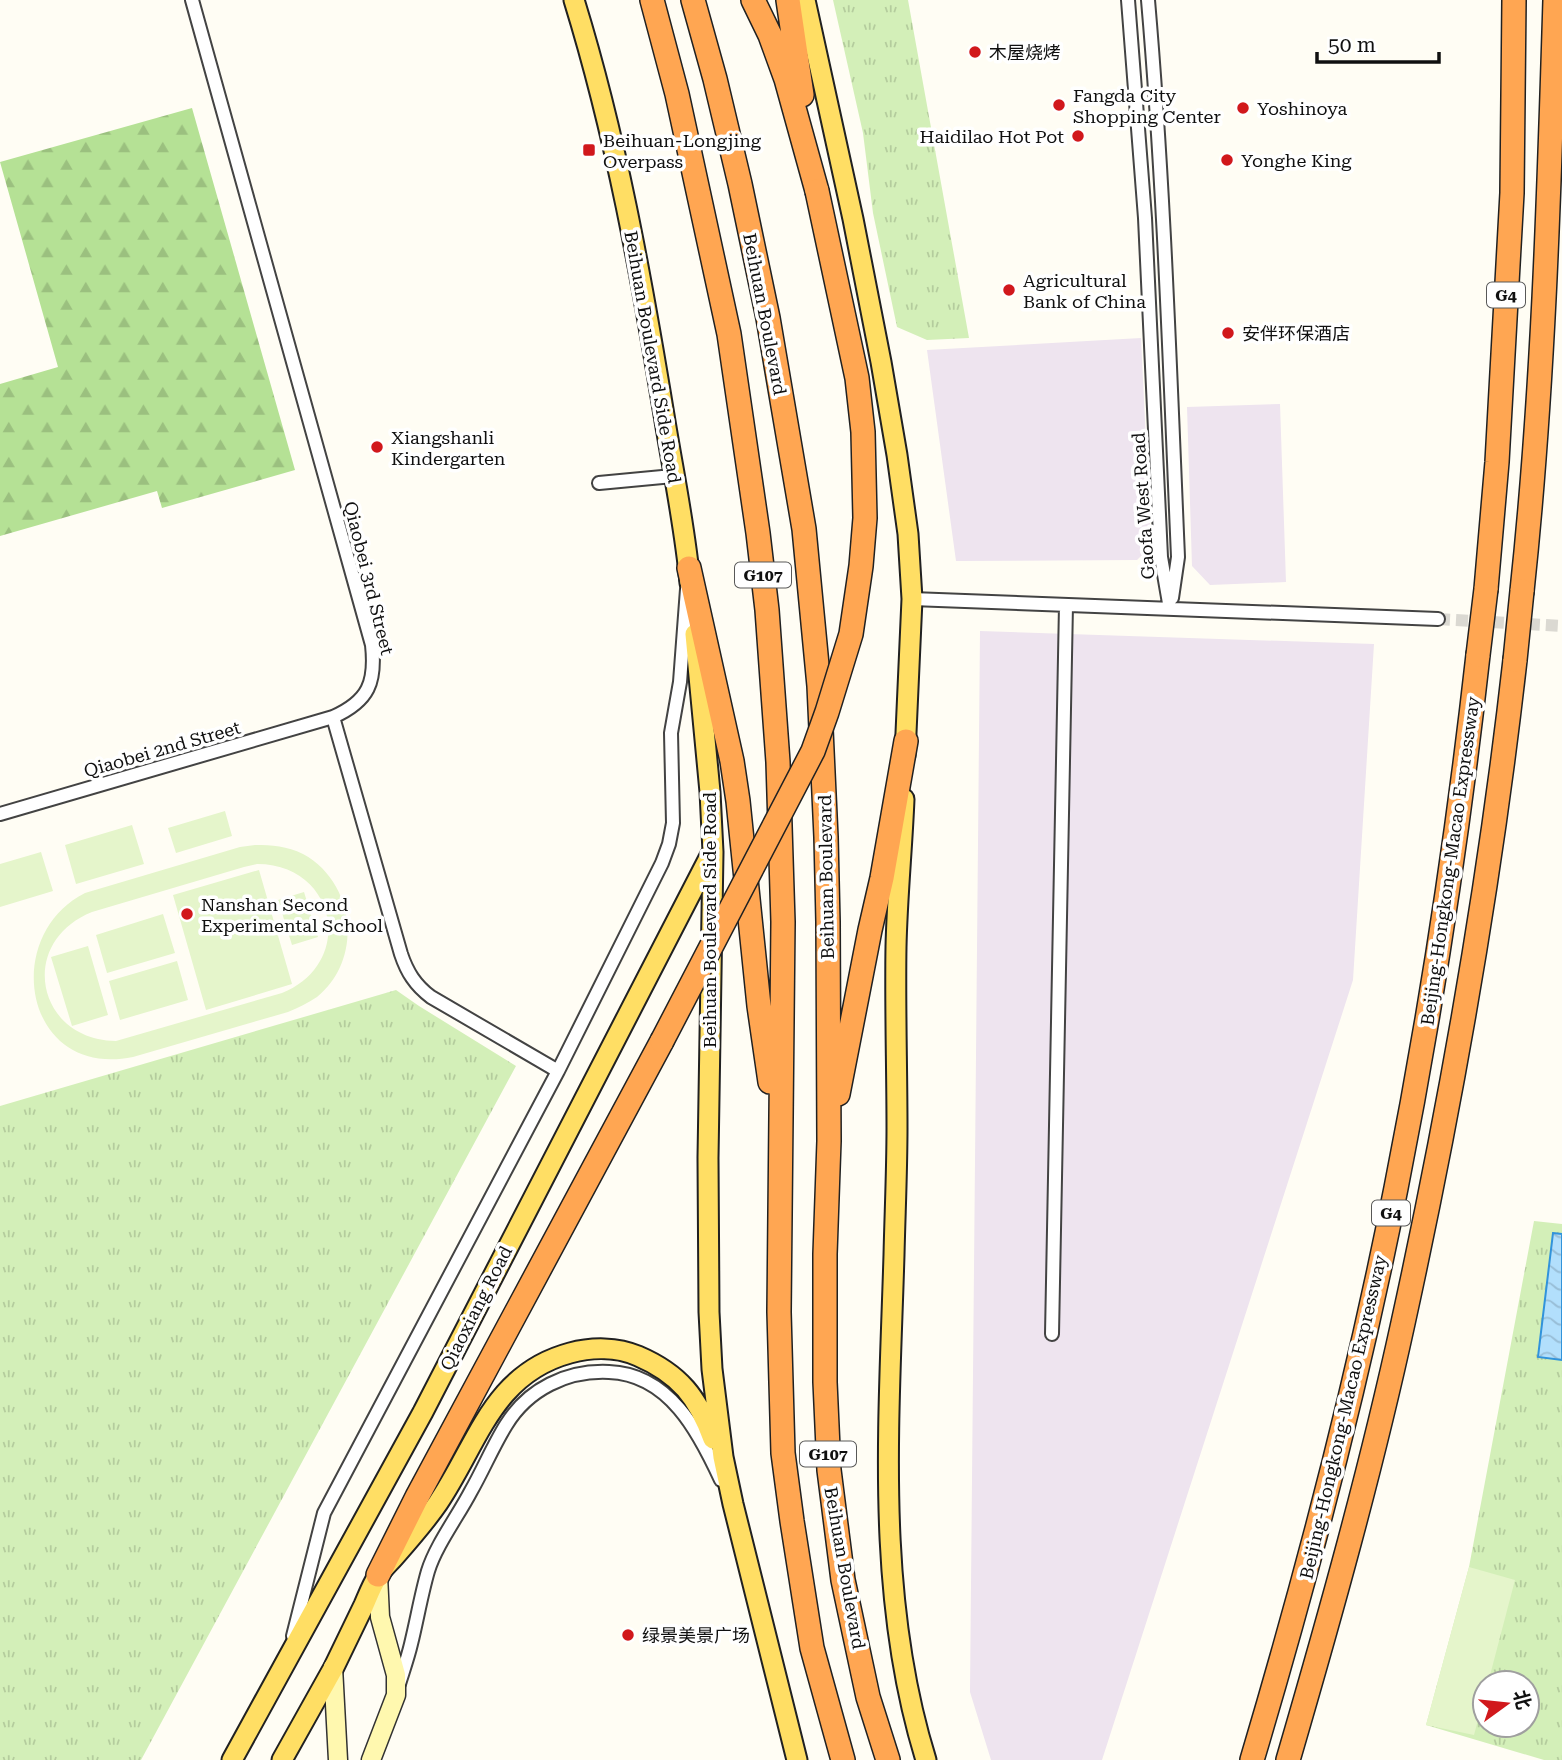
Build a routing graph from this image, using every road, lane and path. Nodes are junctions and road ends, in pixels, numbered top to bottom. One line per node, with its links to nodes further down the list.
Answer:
1 (192, 0): 20 (street, Qiaobei 3rd Street)
2 (574, 0): 13 (main road, Beihuan Boulevard Side Road)
3 (652, 0): 26 (highway, G107)
4 (693, 0): 25 (highway, Beihuan Boulevard / G107)
5 (753, 0): 12 (highway)
6 (788, 0): 12 (highway)
7 (805, 0): 16 (main road)
8 (1128, 0): 18 (street, Gaofa West Road)
9 (1148, 0): 18 (street, Gaofa West Road)
10 (1514, 0): 41 (highway, Beijing-Hongkong-Macao Expressway / G4, bridge)
11 (1555, 0): 42 (highway, Beijing-Hongkong-Macao Expressway / G4, bridge)
12 (817, 191): 29 (highway, bridge)
13 (673, 476): 14 (street); 15 (main road, Beihuan Boulevard Side Road)
14 (599, 483)
15 (689, 568): 23 (main road, Beihuan Boulevard Side Road); 24 (street); 26 (highway)
16 (912, 599): 17 (street); 21 (main road)
17 (1066, 605): 18 (street); 27 (street)
18 (1170, 609): 19 (street)
19 (1438, 619)
20 (333, 717): 22 (street, Qiaobei 2nd Street); 24 (street)
21 (906, 741): 25 (highway); 40 (main road)
22 (0, 814)
23 (713, 852): 28 (main road, Beihuan Boulevard Side Road); 30 (main road, Qiaoxiang Road)
24 (558, 1071): 30 (street)
25 (829, 1141): 39 (highway, Beihuan Boulevard / G107)
26 (780, 1160): 38 (highway, G107)
27 (1052, 1334)
28 (733, 1504): 29 (main road); 32 (street); 37 (main road, Beihuan Boulevard Side Road)
29 (378, 1575): 31 (main road); 32 (main road)
30 (288, 1656): 33 (main road, Qiaoxiang Road)
31 (333, 1668): 34 (main road); 35 (main road)
32 (396, 1695): 36 (main road)
33 (232, 1760)
34 (282, 1760)
35 (338, 1760)
36 (371, 1760)
37 (797, 1760)
38 (842, 1760)
39 (888, 1760)
40 (926, 1760)
41 (1252, 1760)
42 (1288, 1760)

